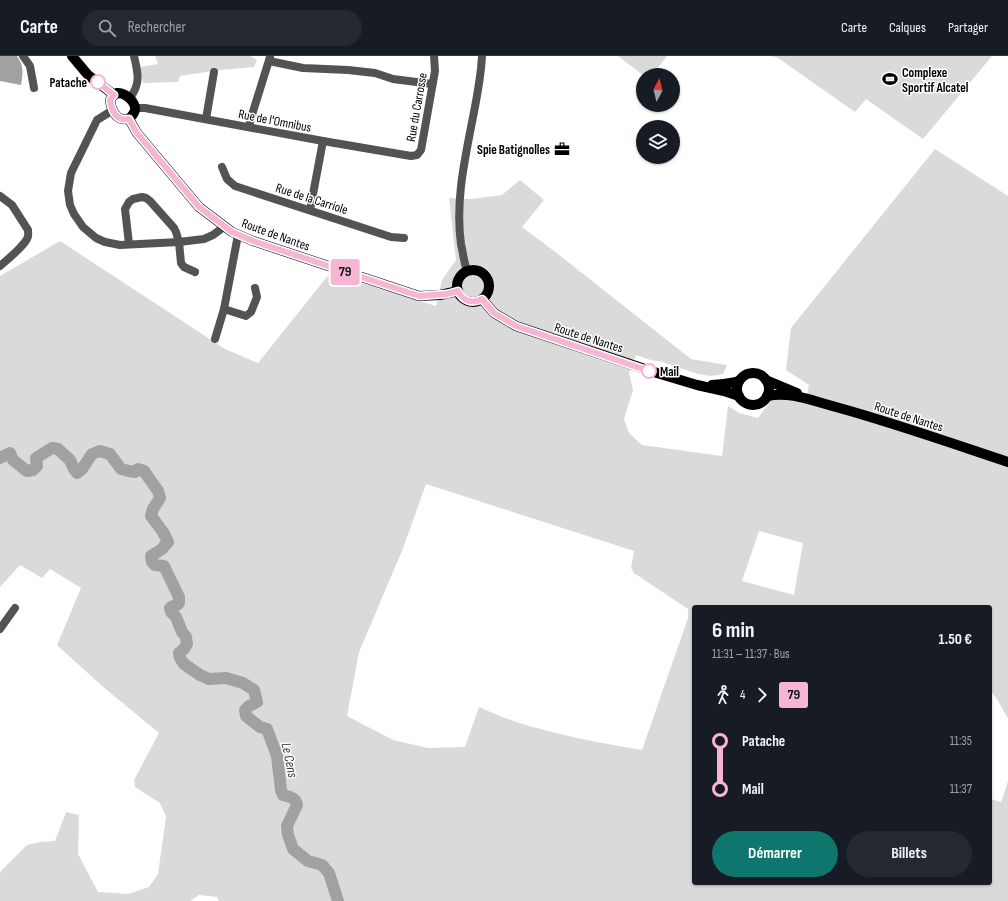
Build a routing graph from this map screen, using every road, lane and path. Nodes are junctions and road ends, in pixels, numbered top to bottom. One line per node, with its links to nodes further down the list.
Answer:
1 (24, 56): 9 (street)
2 (72, 56): 10 (main road)
3 (134, 56): 11 (street)
4 (434, 56): 8 (street, Rue du Carrosse)
5 (482, 56): 28 (street)
6 (270, 59): 8 (street); 16 (street)
7 (214, 72): 15 (street)
8 (432, 84): 18 (street, Rue du Carrosse)
9 (34, 88)
10 (114, 95): 11 (main road); 13 (main road)
11 (130, 98): 12 (main road)
12 (135, 108): 14 (main road); 15 (street, Rue de l'Omnibus)
13 (113, 110): 14 (main road); 26 (street)
14 (129, 119): 22 (main road, Route de Nantes)
15 (206, 119): 16 (street, Rue de l'Omnibus)
16 (249, 127): 17 (street, Rue de l'Omnibus)
17 (322, 141): 18 (street, Rue de l'Omnibus); 21 (street)
18 (411, 156)
19 (222, 167): 21 (street, Rue de la Carriole)
20 (0, 196): 27 (street)
21 (310, 210): 24 (street, Rue de la Carriole)
22 (223, 226): 23 (main road, Route de Nantes); 25 (street)
23 (238, 235): 31 (main road, Route de Nantes); 33 (street)
24 (404, 238)
25 (179, 242): 26 (street); 26 (street); 29 (street)
26 (129, 244)
27 (0, 266)
28 (467, 271): 31 (main road); 32 (main road)
29 (195, 272)
30 (255, 288): 33 (street)
31 (458, 291): 32 (main road)
32 (482, 299): 37 (main road, Route de Nantes)
33 (224, 309): 34 (street)
34 (215, 339)
35 (739, 380): 36 (main road); 37 (main road, Route de Nantes); 38 (main road)
36 (766, 380): 39 (main road); 40 (main road, Route de Nantes)
37 (697, 385): 38 (main road, Route de Nantes)
38 (739, 396): 39 (main road)
39 (767, 396): 40 (main road, Route de Nantes)
40 (801, 396): 41 (main road, Route de Nantes)
41 (1008, 462)
42 (15, 608): 43 (street)
43 (0, 629)

